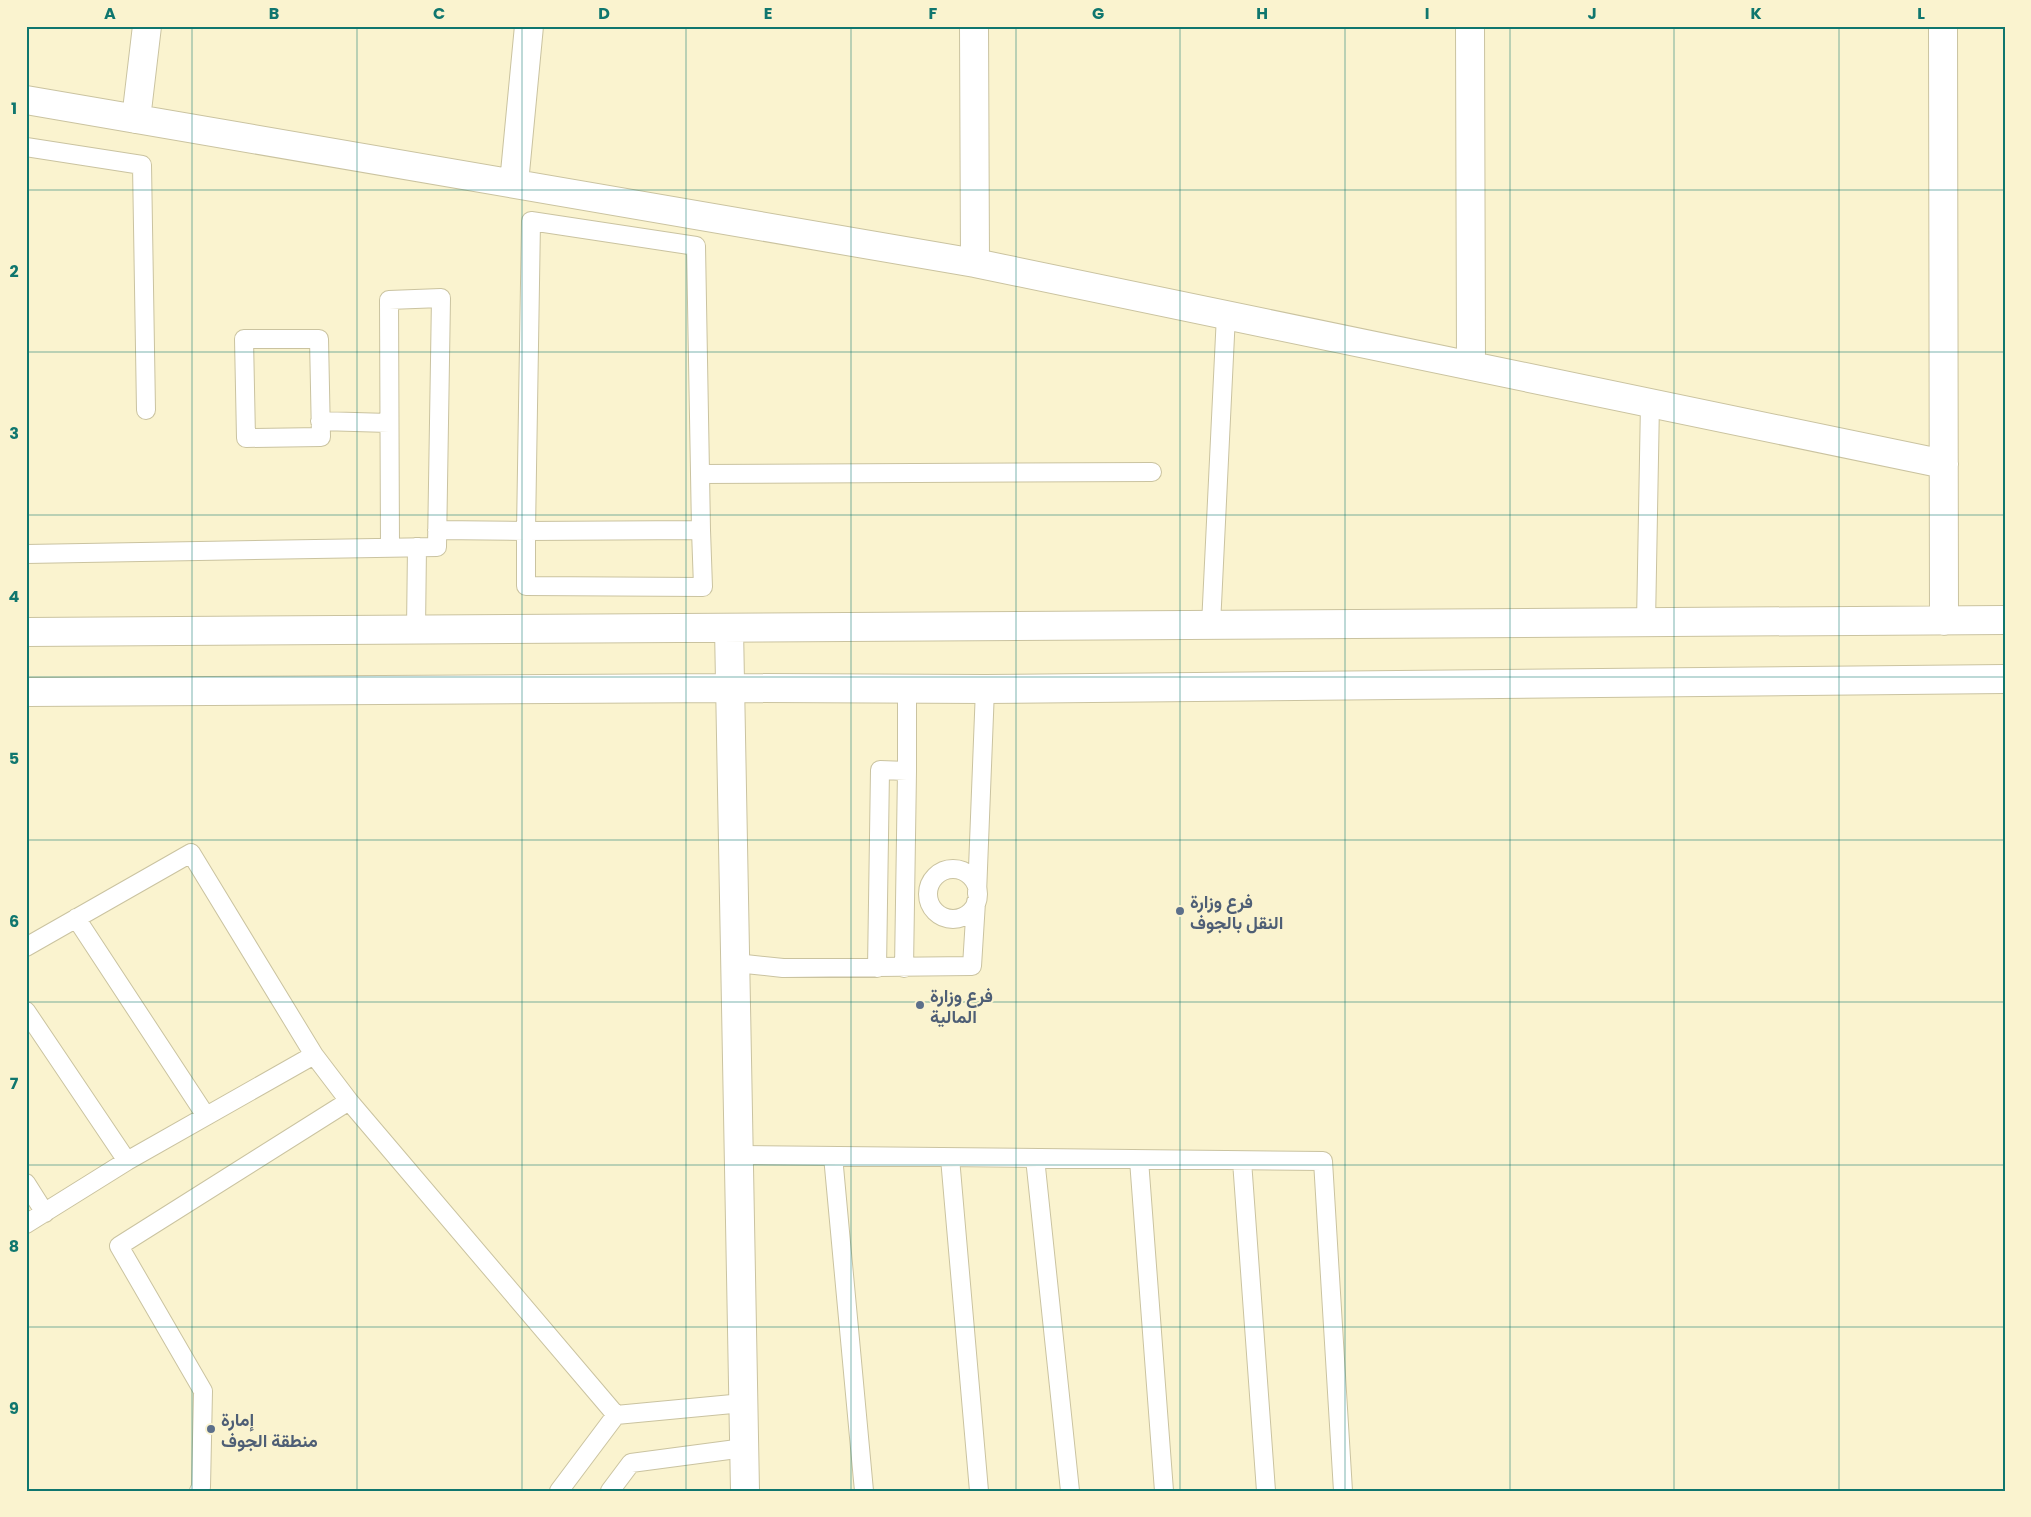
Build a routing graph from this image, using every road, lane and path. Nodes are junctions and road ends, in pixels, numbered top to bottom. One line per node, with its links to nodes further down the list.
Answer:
1 (147, 26): 7 (street)
2 (529, 26): 9 (street)
3 (974, 26): 10 (street)
4 (1470, 26): 12 (street)
5 (1943, 26): 17 (street)
6 (26, 100): 7 (street)
7 (136, 119): 9 (street)
8 (26, 147): 14 (lane)
9 (514, 183): 10 (street)
10 (975, 262): 11 (street)
11 (1226, 314): 12 (street); 29 (lane)
12 (1471, 366): 13 (street)
13 (1650, 403): 17 (street); 28 (lane)
14 (146, 410)
15 (320, 421): 15 (lane); 16 (lane)
16 (389, 422): 20 (lane); 23 (lane)
17 (1944, 464): 27 (street)
18 (1152, 472): 19 (lane)
19 (700, 474): 21 (lane); 22 (lane)
20 (437, 530): 22 (lane); 24 (lane)
21 (702, 530): 22 (lane); 22 (lane)
22 (526, 531)
23 (390, 547): 24 (lane); 25 (lane)
24 (417, 547): 31 (lane)
25 (26, 554)
26 (2005, 620): 27 (street)
27 (1944, 621): 28 (street)
28 (1646, 622): 29 (street)
29 (1211, 625): 30 (street)
30 (729, 628): 31 (street); 34 (street)
31 (416, 630): 32 (street)
32 (26, 632)
33 (2005, 679): 36 (street)
34 (731, 688): 35 (street); 37 (street); 44 (street)
35 (907, 688): 36 (street); 38 (lane)
36 (985, 689): 41 (lane)
37 (26, 692)
38 (907, 771): 39 (lane); 45 (lane)
39 (905, 894): 40 (lane); 46 (lane)
40 (928, 894): 41 (lane); 41 (lane)
41 (977, 898): 46 (lane)
42 (76, 918): 43 (lane); 48 (lane); 50 (lane)
43 (26, 947)
44 (736, 963): 45 (lane); 51 (street)
45 (877, 968): 46 (lane)
46 (904, 968)
47 (26, 1011): 56 (lane)
48 (314, 1055): 49 (lane); 50 (lane)
49 (349, 1101): 62 (lane); 64 (lane)
50 (206, 1116): 56 (lane)
51 (739, 1155): 52 (lane); 61 (street)
52 (833, 1156): 53 (lane); 68 (lane)
53 (950, 1158): 54 (lane); 69 (lane)
54 (1035, 1158): 55 (lane); 70 (lane)
55 (1139, 1160): 57 (lane); 71 (lane)
56 (126, 1161): 59 (lane)
57 (1242, 1161): 72 (lane); 73 (lane)
58 (26, 1183): 59 (lane)
59 (45, 1213): 60 (lane)
60 (26, 1224)
61 (743, 1403): 62 (lane); 63 (street)
62 (616, 1415): 65 (lane)
63 (744, 1448): 66 (lane); 67 (street)
64 (199, 1491)
65 (559, 1491)
66 (610, 1491)
67 (745, 1491)
68 (864, 1491)
69 (980, 1491)
70 (1070, 1491)
71 (1164, 1491)
72 (1266, 1491)
73 (1343, 1491)

